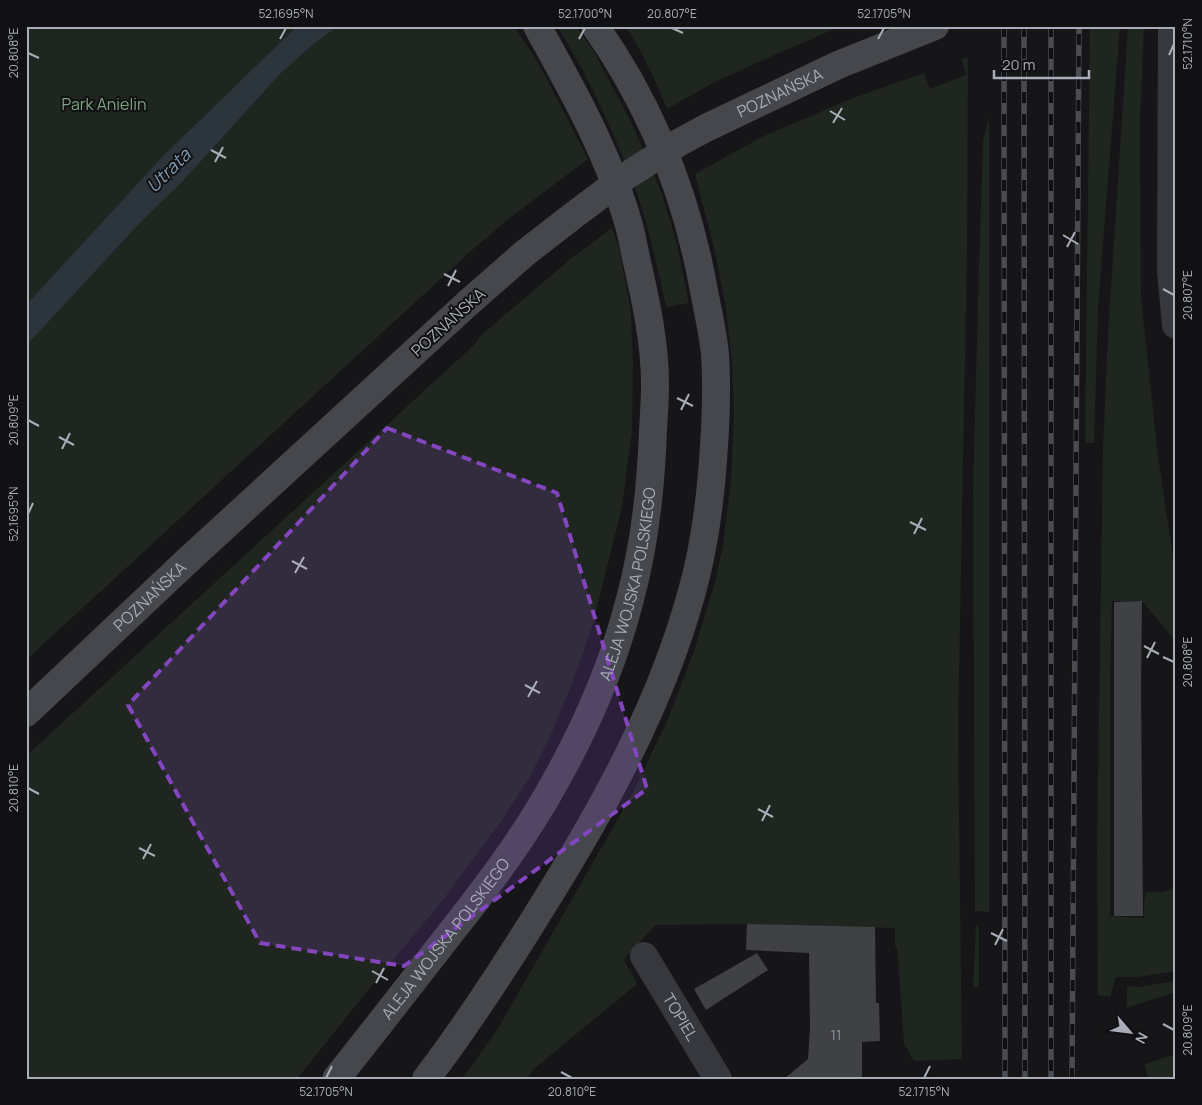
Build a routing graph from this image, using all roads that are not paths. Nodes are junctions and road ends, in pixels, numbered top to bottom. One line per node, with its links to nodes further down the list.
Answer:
1 (536, 26): 8 (main road, ALEJA WOJSKA POLSKIEGO)
2 (595, 26): 9 (main road)
3 (935, 26): 6 (main road, POZNAŃSKA, bridge)
4 (1172, 26): 5 (street)
5 (1176, 325)
6 (26, 713)
7 (644, 956): 10 (street, TOPIEL)
8 (336, 1079)
9 (426, 1079)
10 (718, 1079)

